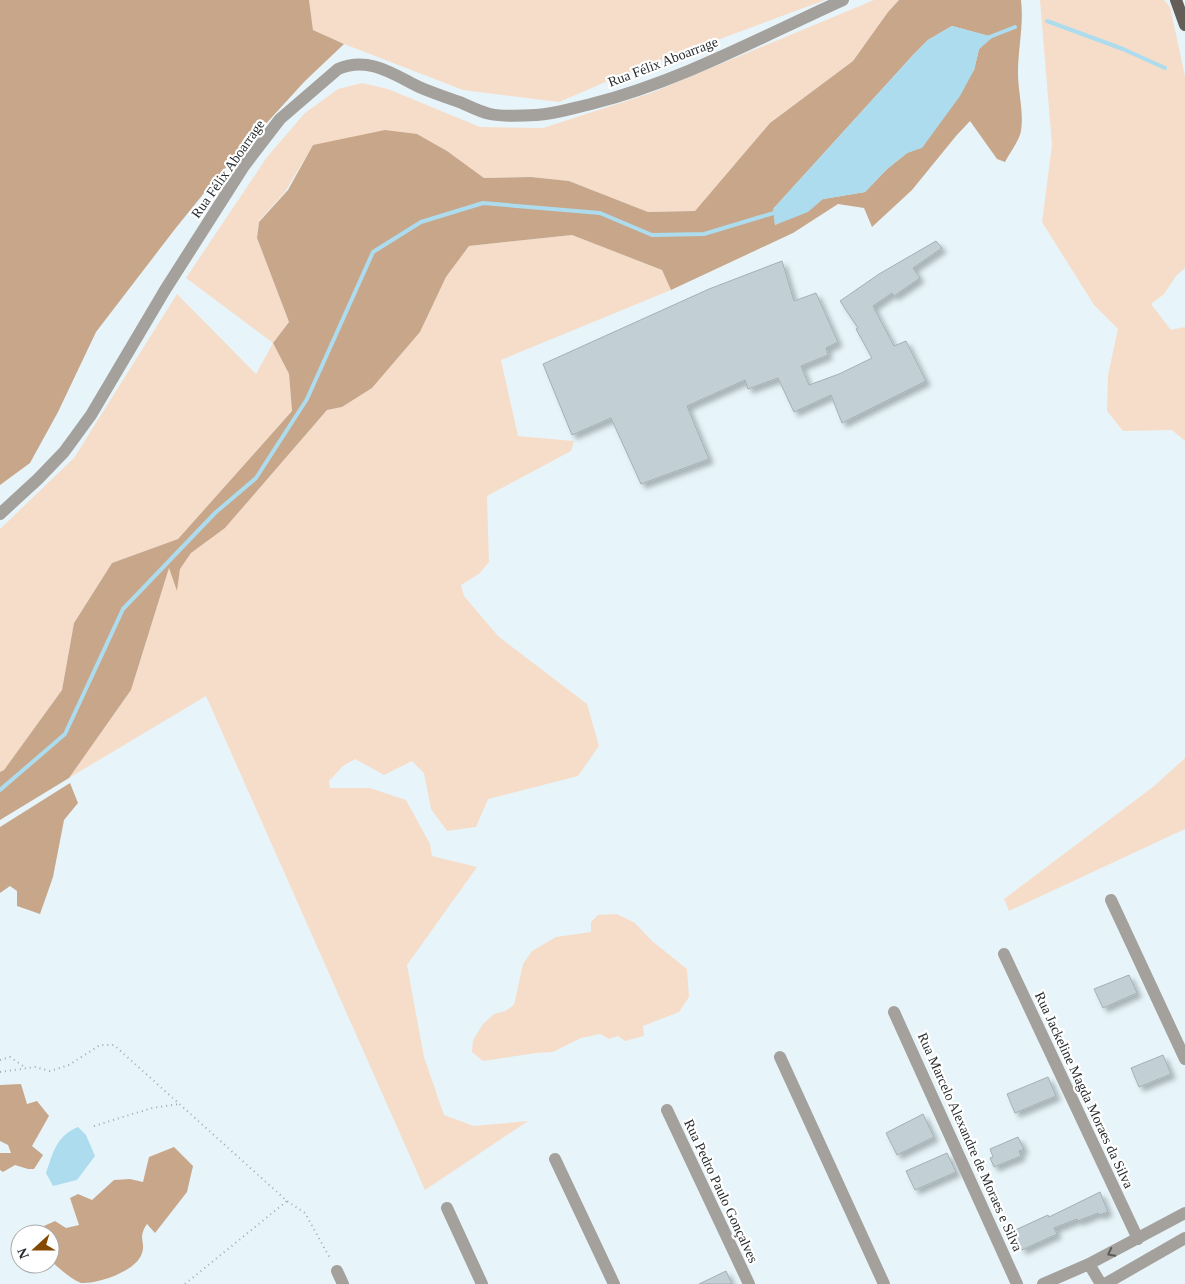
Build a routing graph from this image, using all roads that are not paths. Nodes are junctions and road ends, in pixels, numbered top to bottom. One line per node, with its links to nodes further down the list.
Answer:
1 (843, 0): 4 (street, Rua Félix Aboarrage)
2 (1176, 0): 3 (main road)
3 (1185, 25)
4 (0, 514)
5 (1111, 900): 9 (street)
6 (1004, 954): 15 (street, Rua Jackeline Magda Moraes da Silva)
7 (894, 1012): 23 (street, Rua Marcelo Alexandre de Moraes e Silva)
8 (780, 1057): 22 (street)
9 (1185, 1058)
10 (667, 1110): 21 (street, Rua Pedro Paulo Gonçalves)
11 (555, 1159): 20 (street)
12 (447, 1208): 19 (street)
13 (1185, 1213): 15 (street)
14 (1185, 1238): 26 (street)
15 (1138, 1239): 16 (street, one-way to 16)
16 (1089, 1264): 24 (street); 25 (street)
17 (337, 1271): 18 (street)
18 (343, 1284)
19 (482, 1284)
20 (614, 1284)
21 (749, 1284)
22 (884, 1284)
23 (1017, 1284)
24 (1043, 1284)
25 (1101, 1284)
26 (1105, 1284)

